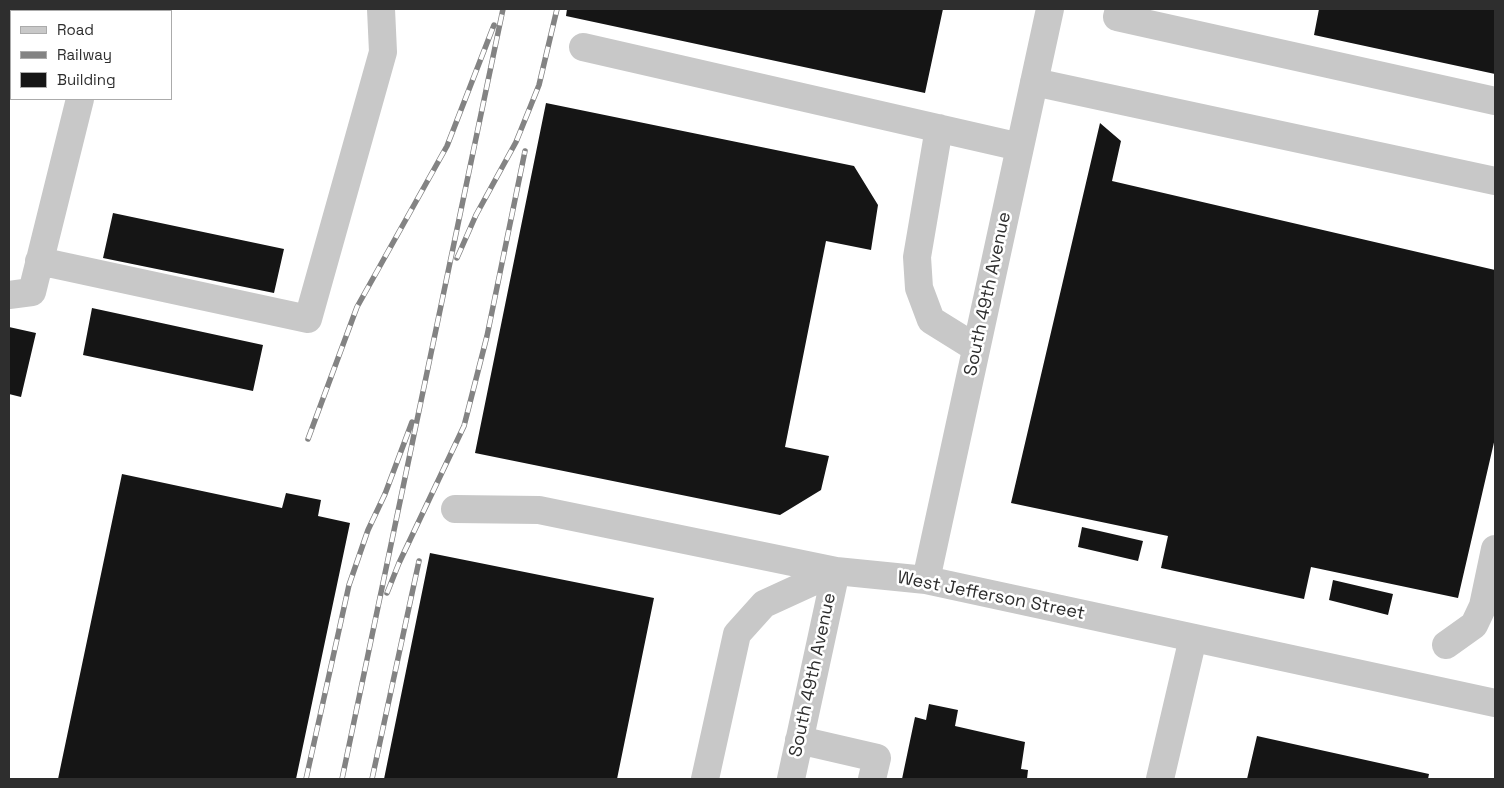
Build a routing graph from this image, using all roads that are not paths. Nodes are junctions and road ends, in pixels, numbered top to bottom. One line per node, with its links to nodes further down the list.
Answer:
1 (382, 9): 11 (street)
2 (1050, 9): 5 (street, South 49th Avenue)
3 (1119, 9): 7 (street)
4 (583, 47): 8 (street)
5 (1034, 82): 9 (street, South 49th Avenue); 10 (street)
6 (80, 100): 11 (street)
7 (1495, 101)
8 (939, 128): 9 (street); 13 (street)
9 (1020, 147): 13 (street, South 49th Avenue)
10 (1495, 181)
11 (39, 261): 12 (street)
12 (9, 294)
13 (976, 348): 17 (street, South 49th Avenue)
14 (454, 509): 16 (street, West Jefferson Street)
15 (1495, 549): 19 (street)
16 (836, 571): 17 (street, West Jefferson Street); 21 (street, South 49th Avenue); 22 (street)
17 (926, 580): 18 (street, West Jefferson Street)
18 (1193, 638): 20 (street, West Jefferson Street); 25 (street)
19 (1446, 645)
20 (1495, 703)
21 (799, 740): 23 (street, South 49th Avenue); 24 (street)
22 (705, 779)
23 (791, 779)
24 (872, 779)
25 (1160, 779)

